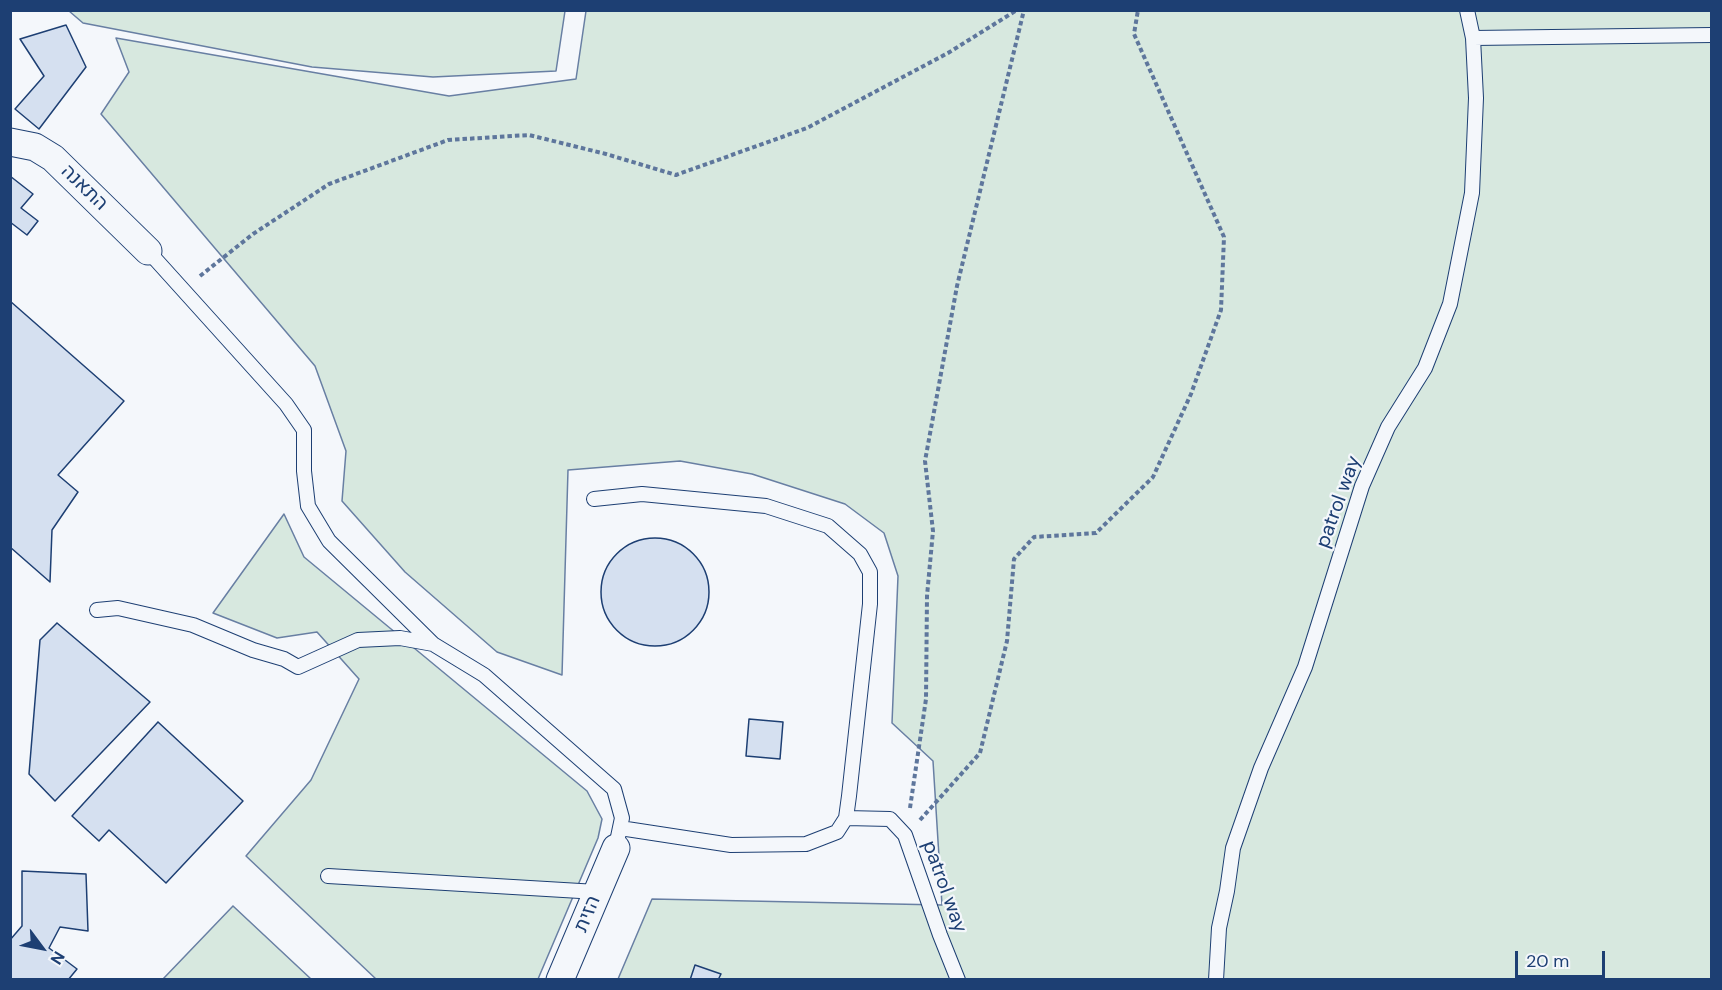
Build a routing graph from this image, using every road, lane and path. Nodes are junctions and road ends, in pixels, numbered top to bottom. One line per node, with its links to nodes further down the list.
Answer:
1 (1017, 10): 9 (path)
2 (1024, 10): 14 (path)
3 (1138, 10): 14 (path)
4 (1467, 10): 6 (lane, patrol way)
5 (1712, 35): 6 (lane)
6 (1473, 38): 20 (lane, patrol way)
7 (10, 142): 8 (street, התאנה)
8 (148, 251): 9 (lane)
9 (183, 290): 12 (lane)
10 (594, 499): 13 (lane)
11 (97, 610): 12 (lane)
12 (433, 644): 15 (lane)
13 (846, 818): 14 (lane, patrol way); 15 (lane)
14 (905, 835): 19 (lane, patrol way)
15 (618, 838): 17 (street, הזית)
16 (328, 876): 17 (lane)
17 (597, 892): 18 (street, הזית)
18 (560, 980)
19 (958, 980)
20 (1216, 980)

